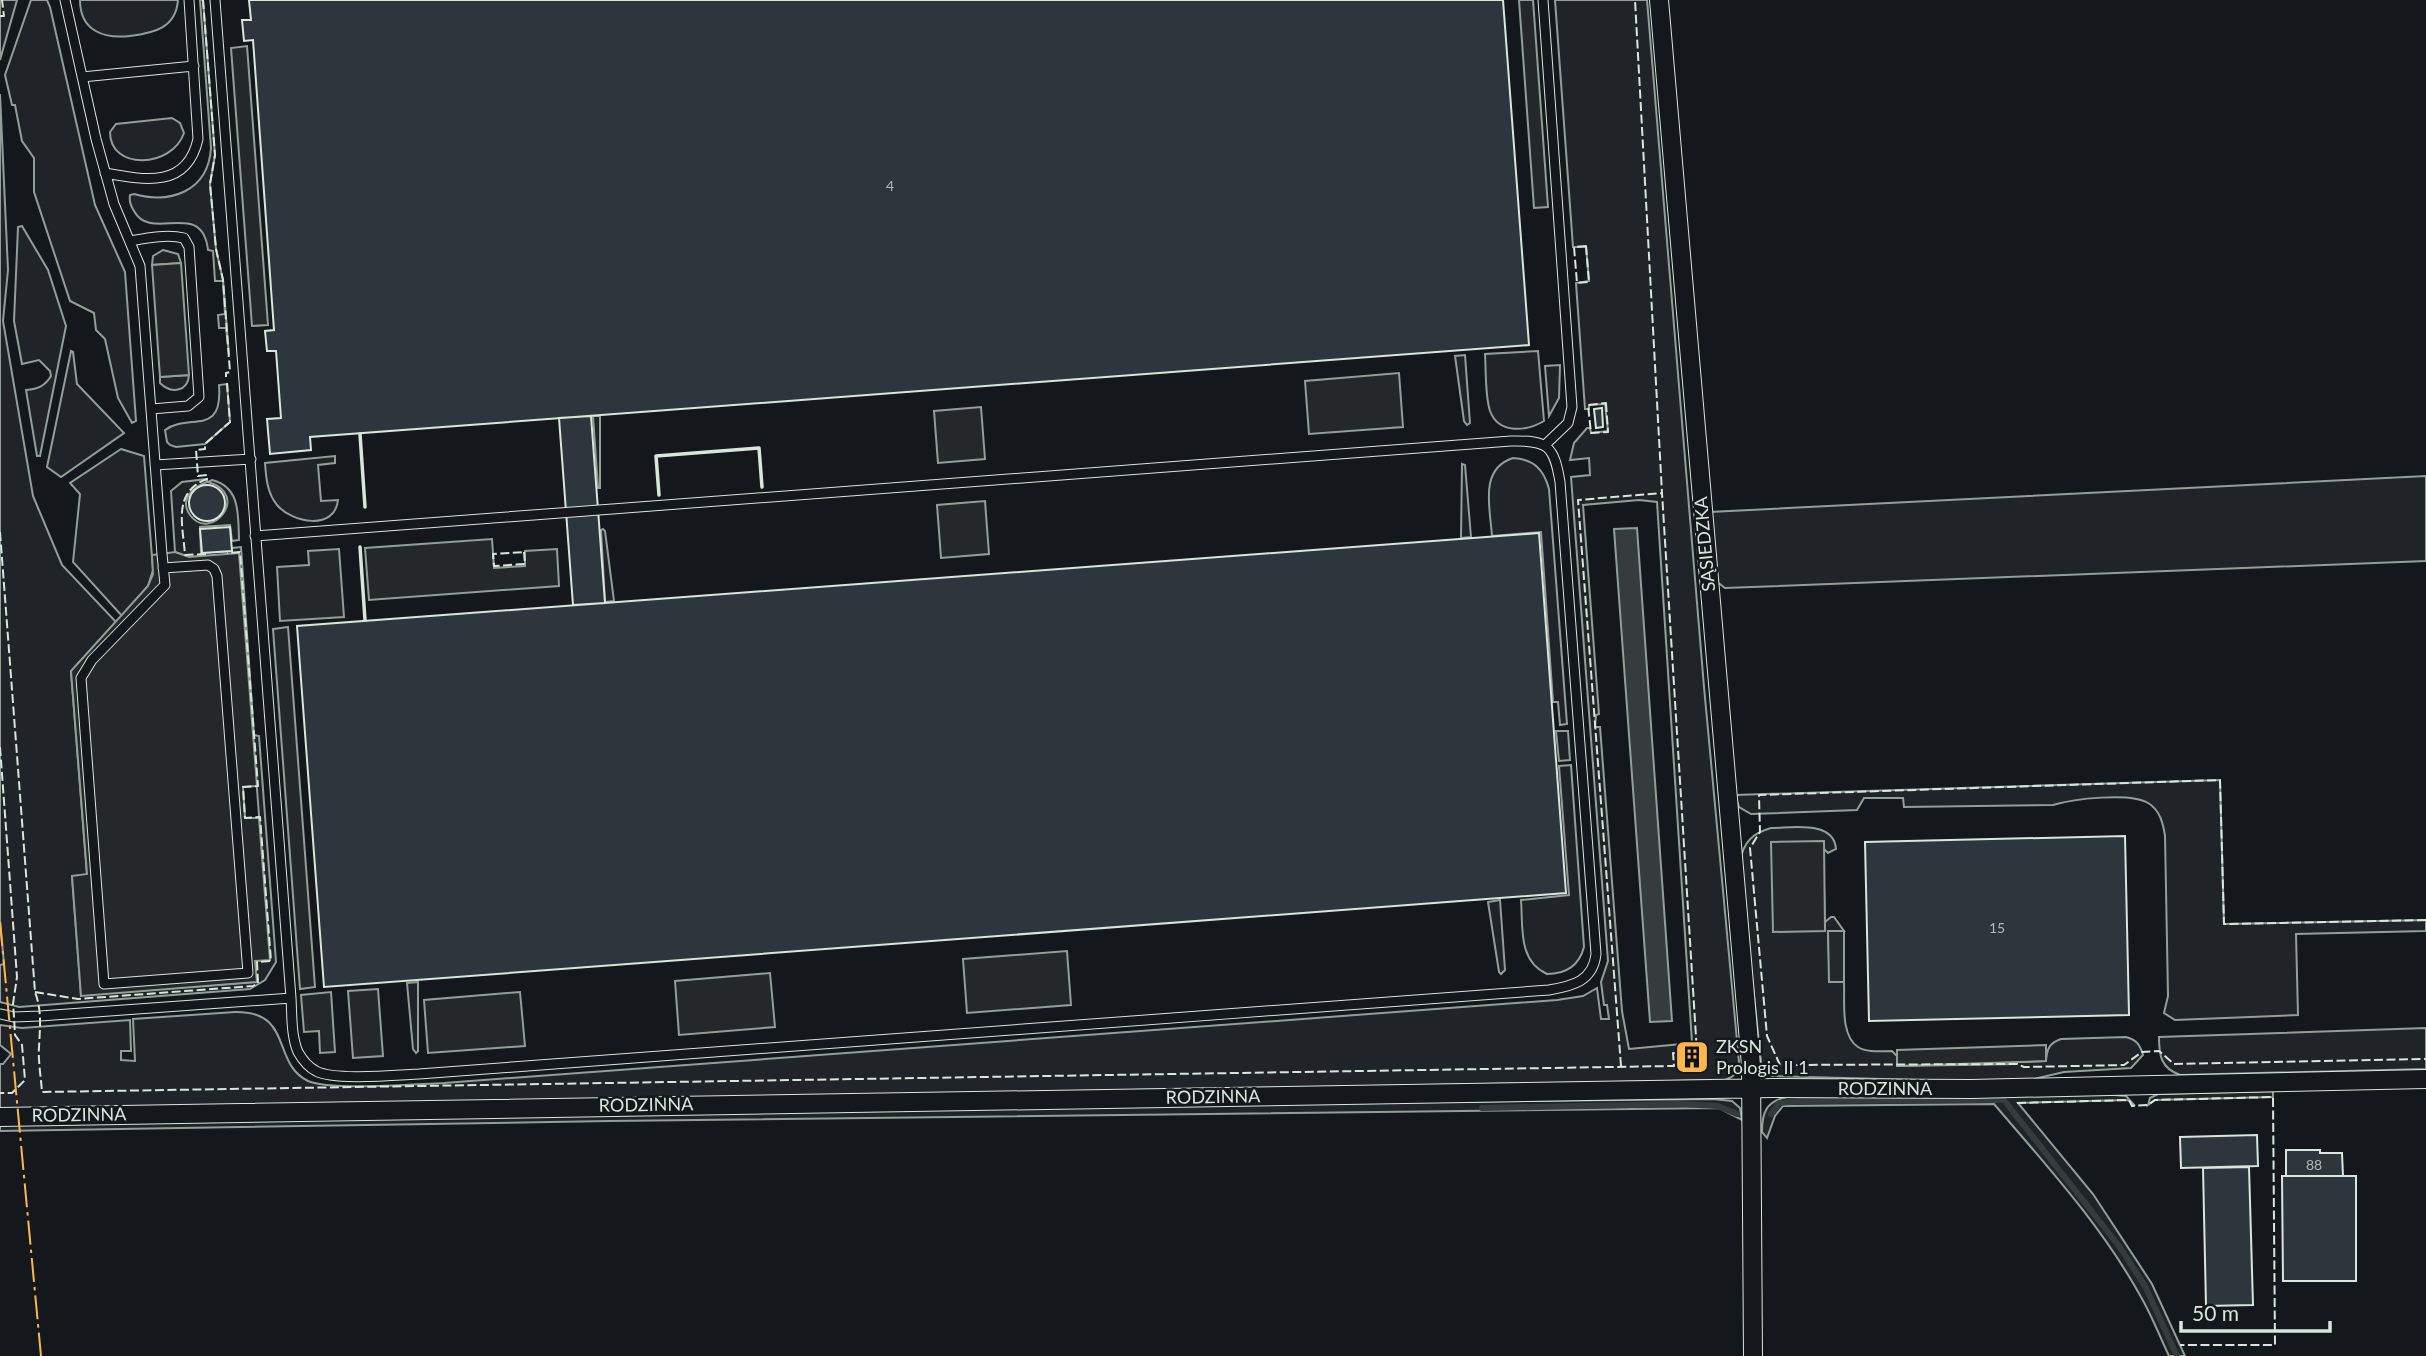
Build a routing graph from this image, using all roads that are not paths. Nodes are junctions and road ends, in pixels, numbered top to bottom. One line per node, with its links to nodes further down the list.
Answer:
1 (65, 0): 7 (lane)
2 (189, 0): 6 (lane)
3 (215, 0): 12 (lane)
4 (1544, 0): 11 (lane)
5 (1659, 0): 19 (street, SĄSIEDZKA)
6 (194, 66): 7 (lane); 8 (lane)
7 (82, 77): 8 (lane)
8 (105, 173): 9 (lane)
9 (130, 241): 10 (lane); 10 (lane)
10 (151, 409): 13 (lane)
11 (1546, 444): 14 (lane); 16 (lane)
12 (251, 459): 13 (lane); 14 (lane)
13 (155, 465): 15 (lane)
14 (255, 536): 16 (lane)
15 (163, 568): 15 (lane)
16 (291, 998): 17 (lane)
17 (0, 1014)
18 (2426, 1079): 19 (street, RODZINNA)
19 (1752, 1088): 20 (street, RODZINNA); 21 (street, SĄSIEDZKA)
20 (0, 1116)
21 (1753, 1356)

